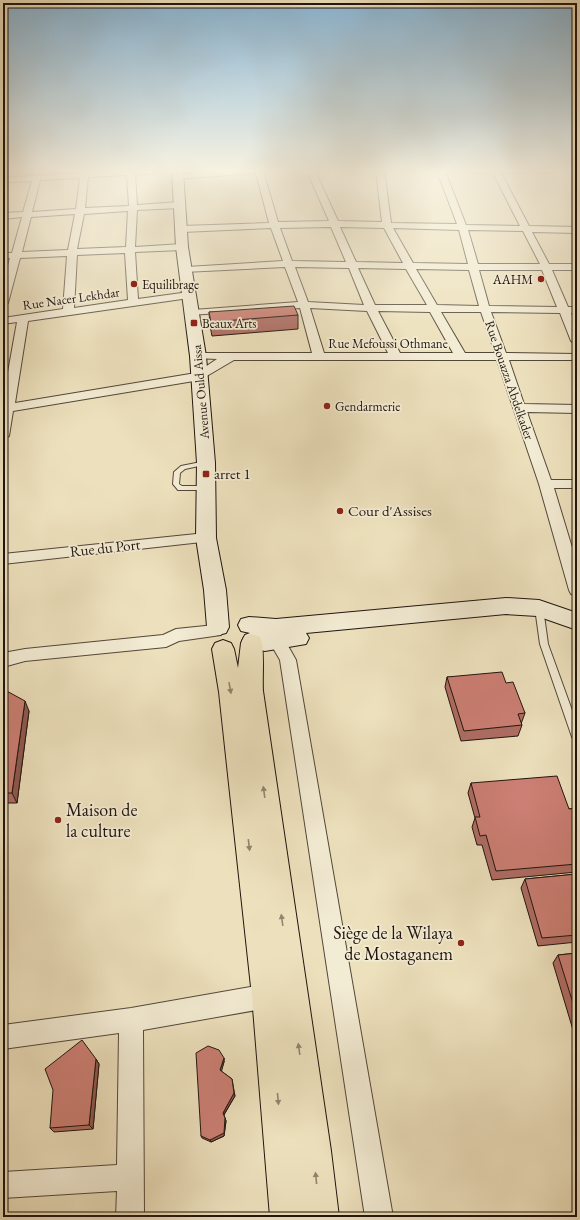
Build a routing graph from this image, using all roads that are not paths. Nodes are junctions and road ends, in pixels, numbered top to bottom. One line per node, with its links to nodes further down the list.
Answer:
1 (24, 228): 16 (street)
2 (77, 228): 14 (street)
3 (132, 228): 13 (street)
4 (207, 228): 10 (street)
5 (275, 228): 17 (street)
6 (337, 228): 18 (street)
7 (388, 228): 19 (street)
8 (463, 228): 9 (street); 21 (street, Rue Bouazza Abdelkader)
9 (527, 228): 11 (street); 20 (street)
10 (182, 229): 12 (main road, Avenue Ould Aissa)
11 (577, 231)
12 (182, 247): 13 (street); 23 (main road, Avenue Ould Aissa)
13 (130, 250): 14 (street); 26 (street)
14 (72, 253): 16 (street); 33 (street)
15 (3, 256): 16 (street)
16 (16, 256): 25 (street)
17 (287, 264): 18 (street); 23 (street); 27 (street)
18 (353, 265): 19 (street); 28 (street)
19 (409, 266): 21 (street); 29 (street)
20 (546, 266): 21 (street); 22 (street); 31 (street)
21 (473, 267): 30 (street, Rue Bouazza Abdelkader)
22 (577, 267)
23 (187, 270): 24 (main road, Avenue Ould Aissa)
24 (189, 295): 26 (street, Rue Nacer Lekhdar); 34 (main road, Avenue Ould Aissa)
25 (3, 303)
26 (133, 303): 33 (street, Rue Nacer Lekhdar)
27 (304, 305): 28 (street); 34 (street); 40 (street)
28 (372, 308): 29 (street); 42 (street)
29 (433, 309): 30 (street); 43 (street)
30 (485, 310): 31 (street); 41 (street, Rue Bouazza Abdelkader)
31 (563, 310): 32 (street); 37 (street)
32 (577, 310)
33 (68, 312): 35 (street, Rue Nacer Lekhdar)
34 (193, 313): 38 (main road, Avenue Ould Aissa)
35 (23, 318): 36 (street, Rue Nacer Lekhdar); 47 (street)
36 (3, 321)
37 (577, 341)
38 (198, 356): 39 (street, Rue Mefoussi Othmane); 45 (main road, Avenue Ould Aissa)
39 (234, 356): 40 (street, Rue Mefoussi Othmane); 45 (street)
40 (319, 356): 42 (street, Rue Mefoussi Othmane)
41 (502, 356): 43 (street, Rue Mefoussi Othmane); 44 (street, Rue Mefoussi Othmane); 46 (street, Rue Bouazza Abdelkader)
42 (396, 357): 43 (street, Rue Mefoussi Othmane)
43 (461, 357)
44 (577, 357)
45 (200, 376): 47 (street); 50 (main road, Avenue Ould Aissa)
46 (519, 408): 48 (street); 51 (street, Rue Bouazza Abdelkader)
47 (5, 409): 49 (street)
48 (577, 409)
49 (3, 436)
50 (206, 463): 53 (main road, Avenue Ould Aissa); 53 (lane)
51 (546, 484): 52 (street); 56 (street, Rue Bouazza Abdelkader)
52 (577, 484)
53 (206, 488): 54 (main road, Avenue Ould Aissa)
54 (206, 538): 55 (street, Rue du Port); 59 (main road, Avenue Ould Aissa)
55 (3, 559)
56 (577, 590)
57 (540, 616): 58 (main road); 59 (main road); 59 (main road); 60 (main road); 62 (lane)
58 (577, 622)
59 (238, 635): 61 (street); 63 (highway, one-way to 63); 70 (highway, one-way to 59); 71 (street)
60 (577, 635)
61 (3, 660)
62 (577, 737)
63 (268, 996): 64 (street); 69 (highway, one-way to 69)
64 (131, 1020): 65 (street); 66 (street)
65 (3, 1038)
66 (130, 1177): 67 (street); 68 (street)
67 (3, 1185)
68 (130, 1217)
69 (289, 1217)
70 (320, 1217)
71 (379, 1217)

